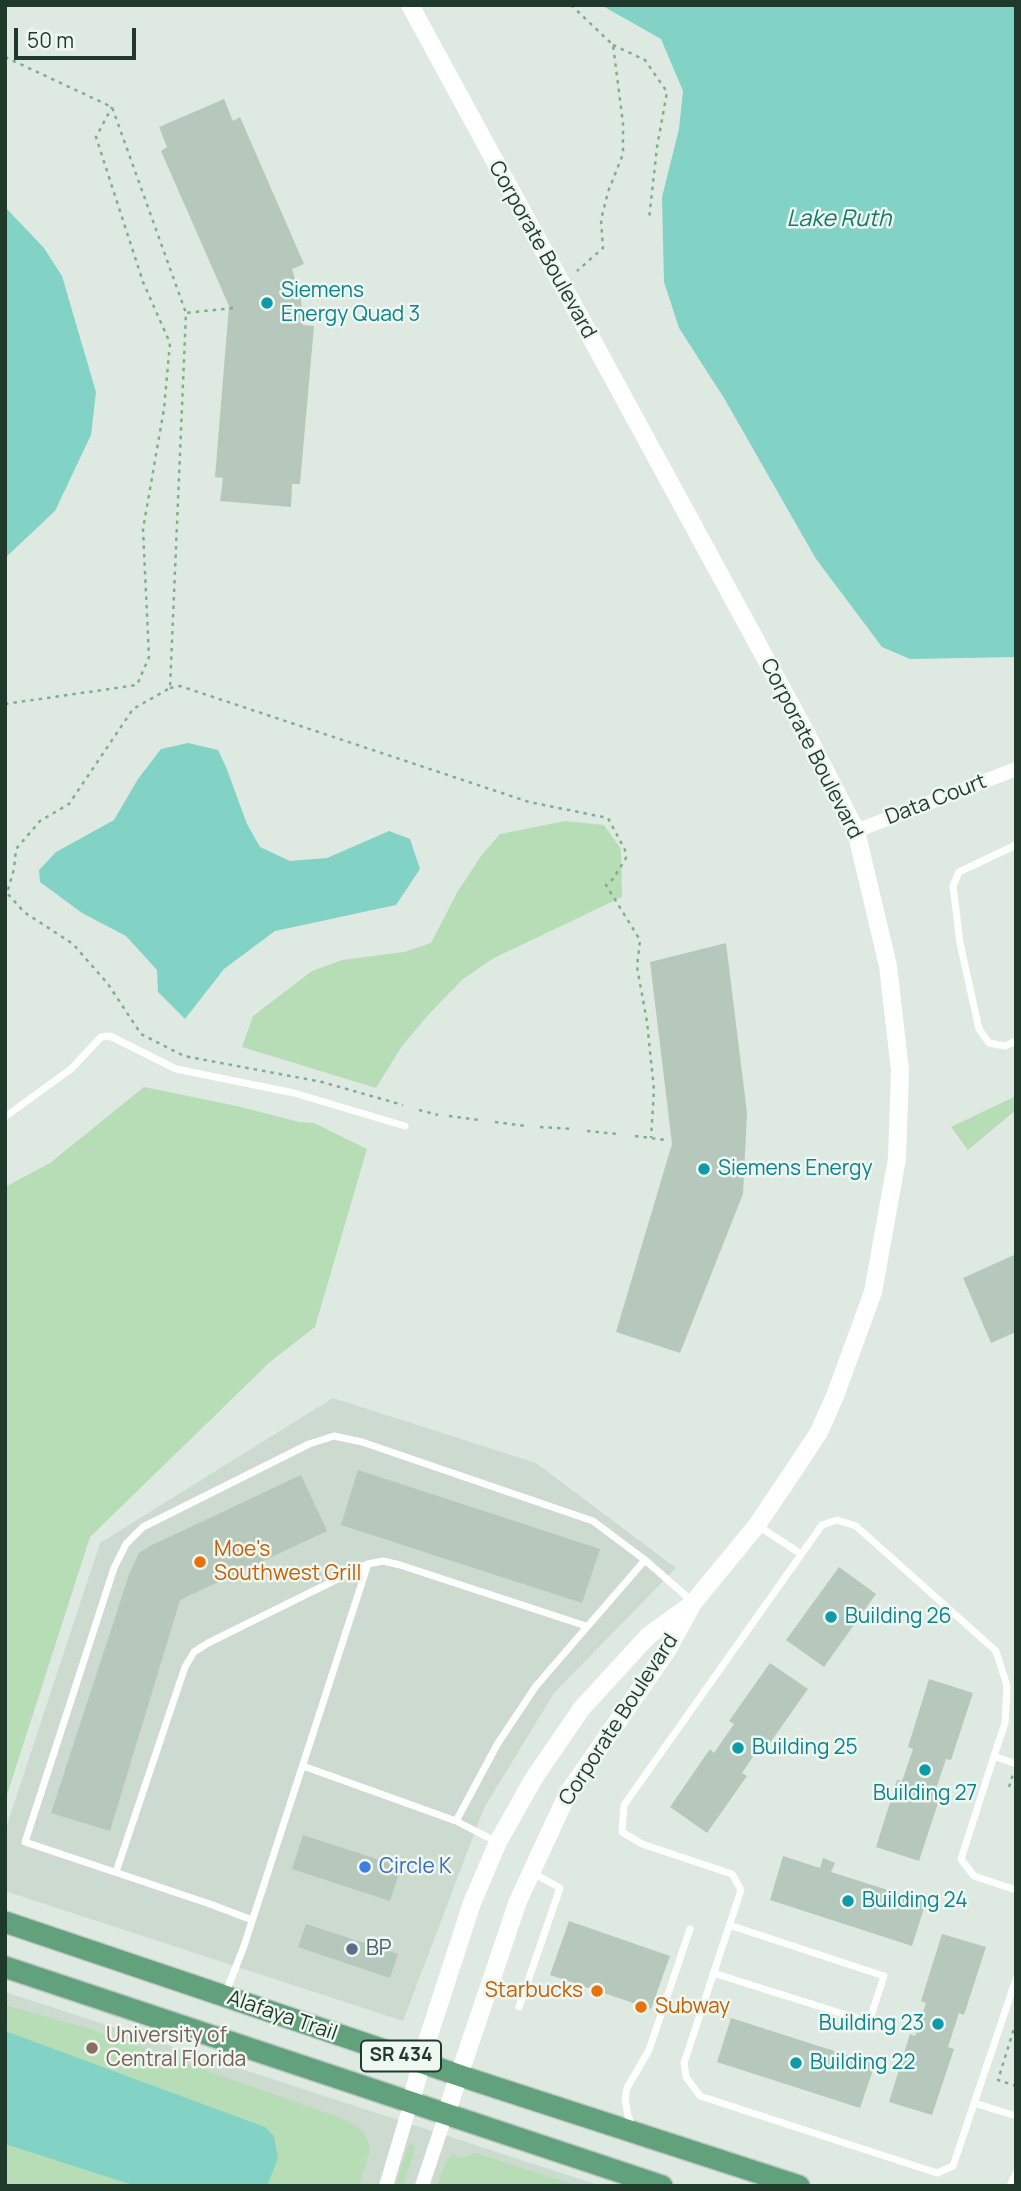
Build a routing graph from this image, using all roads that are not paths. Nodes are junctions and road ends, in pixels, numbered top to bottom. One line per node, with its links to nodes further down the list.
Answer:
1 (409, 7): 3 (street, Corporate Boulevard)
2 (1016, 769): 3 (street, Data Court)
3 (856, 831): 8 (street, Corporate Boulevard)
4 (1016, 845): 5 (lane)
5 (1016, 1041)
6 (5, 1117): 7 (lane)
7 (405, 1126)
8 (757, 1525): 9 (lane); 12 (street, Corporate Boulevard)
9 (801, 1554): 14 (lane); 24 (lane)
10 (645, 1560): 12 (lane); 13 (lane); 20 (lane)
11 (368, 1564): 13 (lane); 16 (lane); 20 (lane)
12 (693, 1603): 18 (street, Corporate Boulevard); 19 (street, Corporate Boulevard)
13 (586, 1626): 17 (lane)
14 (994, 1756): 15 (lane); 21 (lane)
15 (1016, 1763)
16 (303, 1766): 17 (lane); 22 (lane)
17 (456, 1821): 18 (lane)
18 (498, 1842): 31 (street, Corporate Boulevard)
19 (530, 1871): 30 (lane); 32 (street, Corporate Boulevard)
20 (116, 1872): 22 (lane)
21 (1016, 1890)
22 (252, 1920): 29 (lane)
23 (5, 1922): 29 (main road, Alafaya Trail / SR 434)
24 (729, 1925): 27 (lane); 27 (lane)
25 (690, 1929): 37 (lane)
26 (5, 1967): 33 (main road, Alafaya Trail / SR 434)
27 (713, 1973): 34 (lane)
28 (1016, 1979): 34 (lane)
29 (224, 1996): 31 (main road, Alafaya Trail / SR 434)
30 (519, 2007)
31 (422, 2062): 32 (main road, Alafaya Trail / SR 434); 33 (street, Corporate Boulevard)
32 (459, 2075): 35 (street, Corporate Boulevard); 37 (main road, Alafaya Trail / SR 434)
33 (411, 2102): 35 (main road, Alafaya Trail / SR 434); 39 (street)
34 (974, 2103): 36 (lane)
35 (446, 2114): 40 (street); 41 (main road, Alafaya Trail / SR 434)
36 (1016, 2116)
37 (636, 2134): 42 (main road, Alafaya Trail / SR 434)
38 (1016, 2173): 43 (lane)
39 (386, 2186)
40 (422, 2186)
41 (662, 2186)
42 (799, 2186)
43 (1010, 2186)

